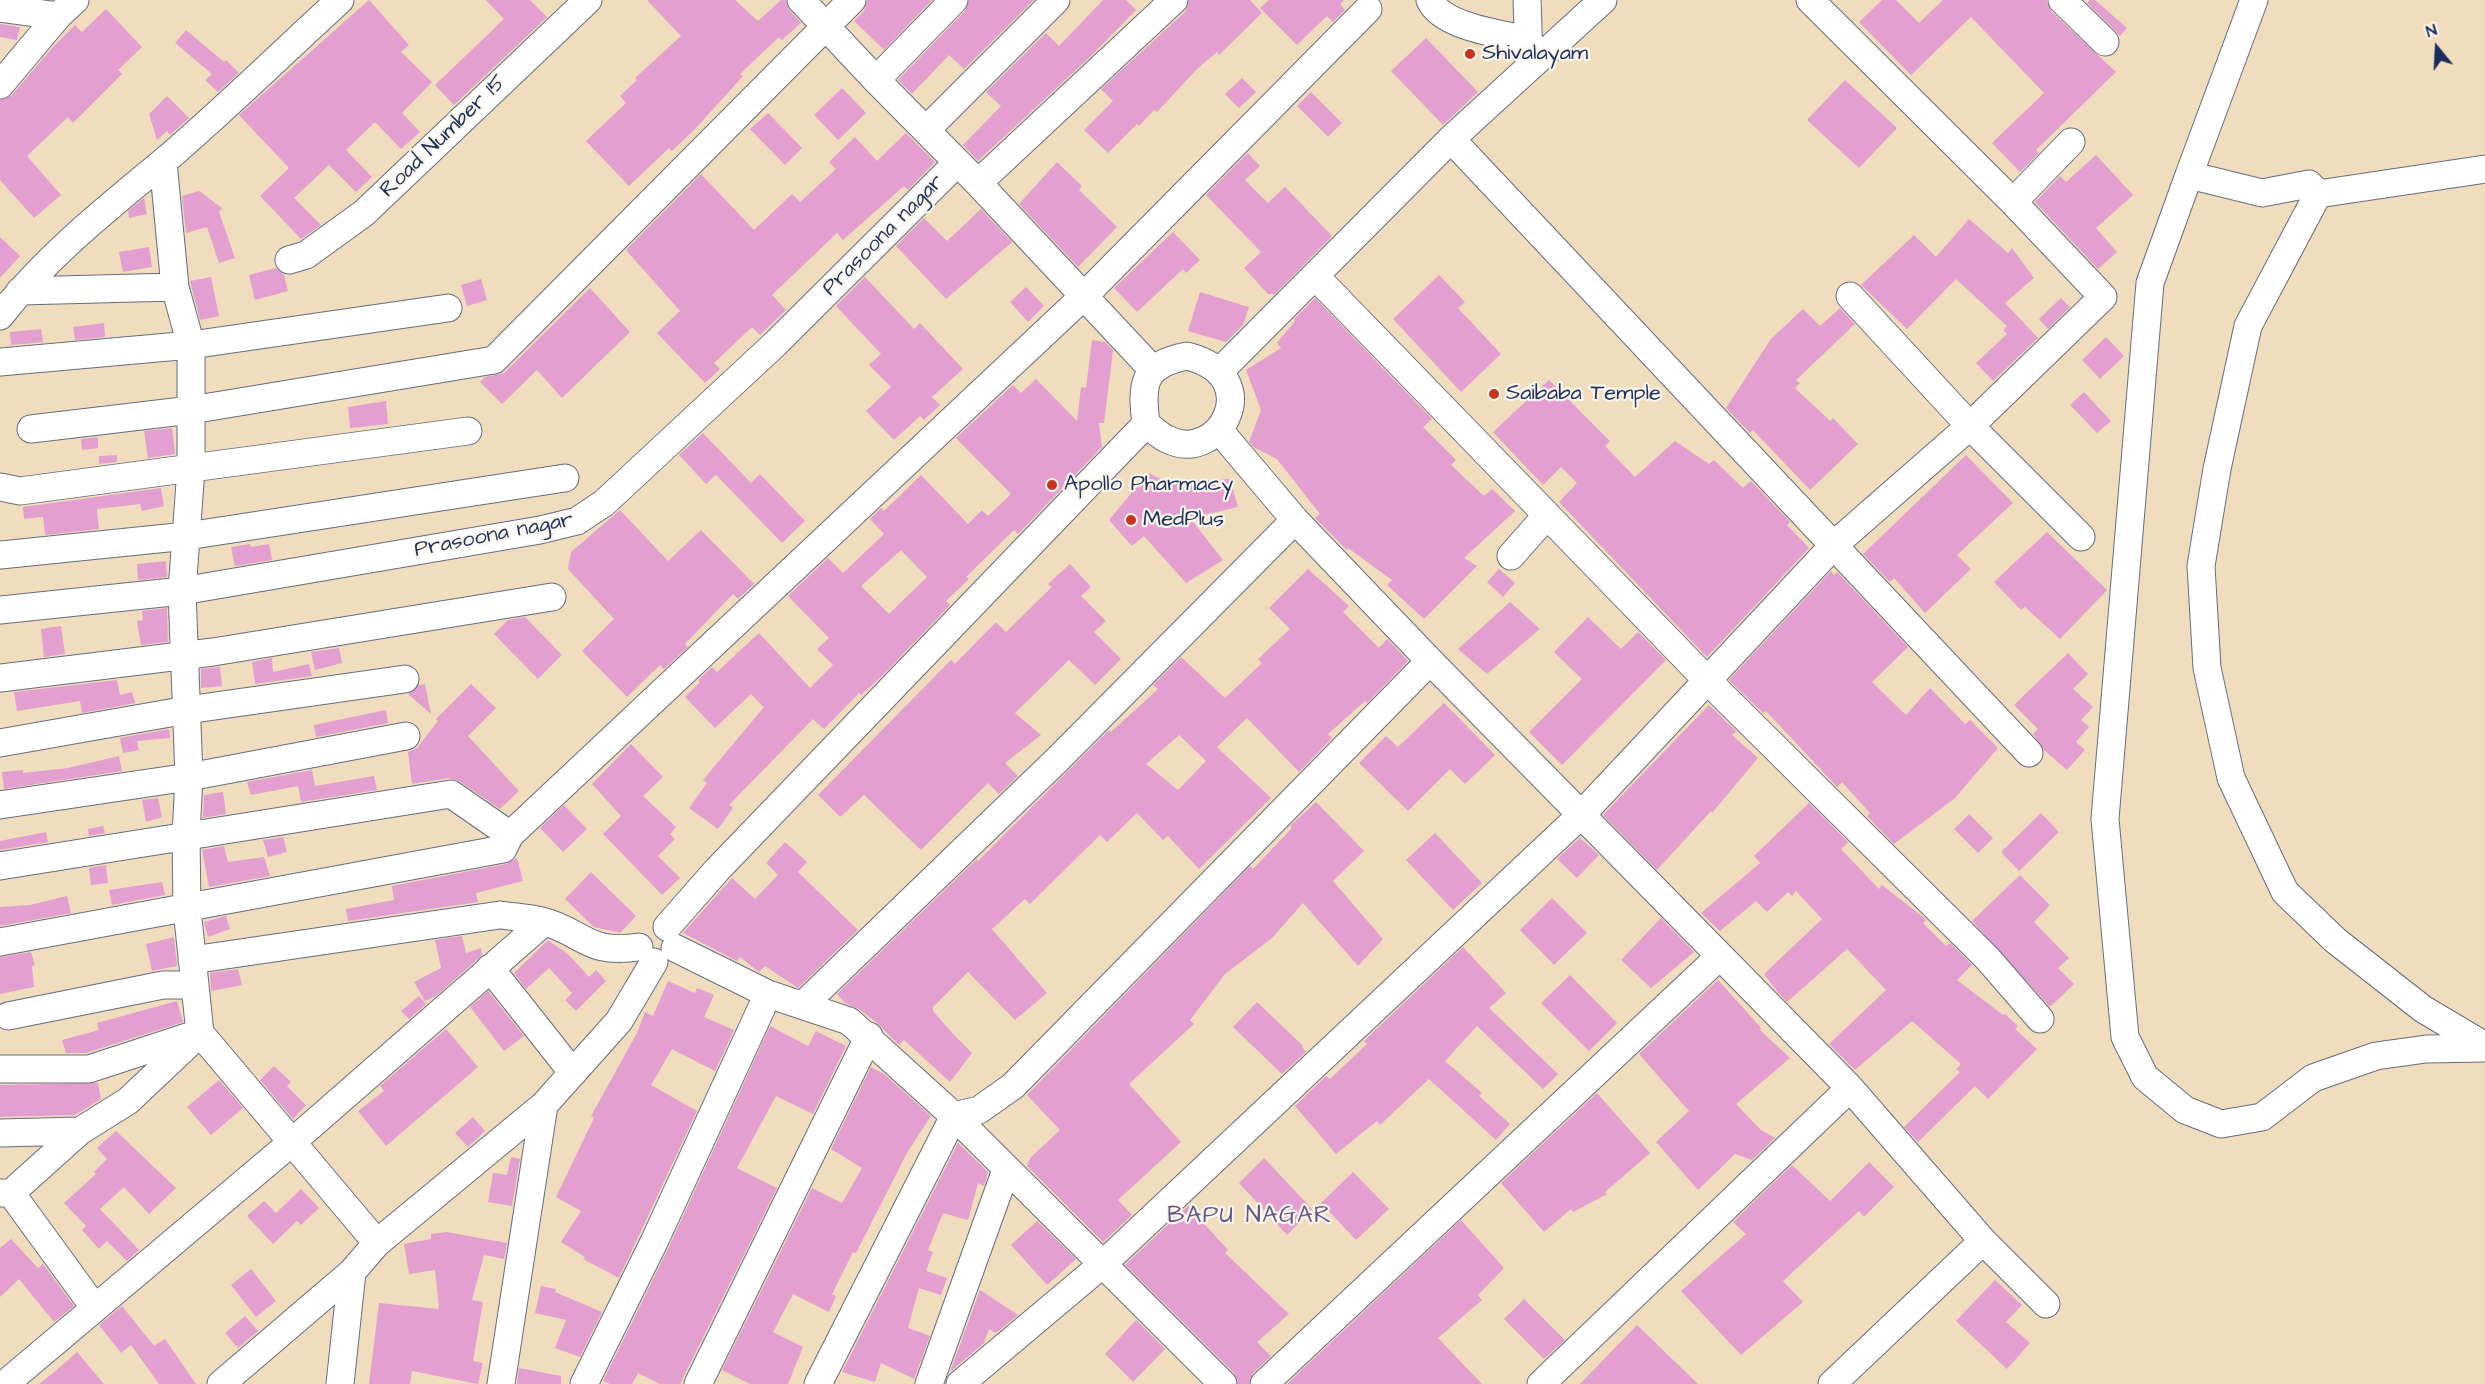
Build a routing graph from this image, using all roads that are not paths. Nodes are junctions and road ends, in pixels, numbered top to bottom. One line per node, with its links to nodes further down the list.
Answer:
1 (340, 0): 25 (street)
2 (588, 0): 32 (street, Road Number 15)
3 (801, 0): 17 (street)
4 (852, 0): 17 (street)
5 (954, 0): 20 (street)
6 (1056, 0): 22 (street)
7 (1174, 0): 29 (street)
8 (1430, 0): 19 (street)
9 (1527, 0): 19 (street)
10 (1603, 0): 19 (street)
11 (1810, 0): 31 (street)
12 (2062, 0): 18 (street)
13 (2254, 0): 28 (street)
14 (0, 8): 15 (street)
15 (67, 8): 21 (street)
16 (1368, 9): 36 (street)
17 (825, 26): 20 (street); 44 (street)
18 (2105, 42)
19 (1529, 52): 23 (street)
20 (876, 80): 22 (street)
21 (0, 85)
22 (926, 130): 26 (street)
23 (1451, 139): 33 (street); 57 (street)
24 (2072, 142): 31 (street)
25 (163, 162): 34 (street); 35 (street)
26 (957, 163): 29 (street); 60 (street, Prasoona nagar)
27 (2485, 169): 30 (street)
28 (2188, 175): 30 (street); 91 (street)
29 (978, 183): 36 (street)
30 (2318, 194): 91 (street)
31 (2013, 202): 46 (street)
32 (289, 260)
33 (1316, 277): 43 (street); 53 (street)
34 (175, 287): 35 (street); 40 (street)
35 (20, 291): 39 (street)
36 (1084, 296): 42 (street); 76 (street)
37 (1850, 296): 46 (street)
38 (448, 308): 40 (street)
39 (0, 316)
40 (191, 345): 41 (street); 44 (street)
41 (0, 362)
42 (1153, 370): 43 (street); 45 (street)
43 (1220, 371): 48 (street)
44 (191, 410): 47 (street); 50 (street)
45 (1146, 424): 48 (street); 81 (street)
46 (1970, 426): 56 (street); 57 (street)
47 (31, 429)
48 (1219, 430): 54 (street)
49 (468, 431): 50 (street)
50 (190, 470): 52 (street); 55 (street)
51 (565, 478): 55 (street)
52 (0, 487)
53 (1547, 515): 59 (street); 67 (street)
54 (1295, 520): 64 (street); 86 (street)
55 (187, 536): 58 (street); 60 (street)
56 (2081, 537)
57 (1834, 544): 67 (street); 71 (street)
58 (0, 555)
59 (1511, 556)
60 (182, 591): 62 (street, Prasoona nagar); 63 (street)
61 (552, 597): 63 (street)
62 (0, 610)
63 (186, 656): 65 (street); 68 (street)
64 (1430, 661): 74 (street); 96 (street)
65 (0, 678)
66 (405, 679): 68 (street)
67 (1707, 680): 74 (street); 88 (street)
68 (187, 710): 70 (street); 72 (street)
69 (406, 736): 72 (street)
70 (0, 743)
71 (2029, 753)
72 (189, 777): 73 (street); 75 (street)
73 (0, 805)
74 (1582, 814): 82 (street); 104 (street)
75 (186, 836): 76 (street); 77 (street); 78 (street)
76 (510, 836): 78 (street)
77 (0, 866)
78 (187, 909): 80 (street); 84 (street)
79 (544, 922): 81 (street); 83 (street); 84 (street)
80 (0, 942)
81 (659, 946): 85 (street); 93 (street)
82 (1719, 957): 94 (street); 118 (street)
83 (490, 968): 93 (street); 99 (street)
84 (193, 973): 87 (street); 89 (street)
85 (768, 994): 86 (street); 112 (street)
86 (803, 1005): 90 (street)
87 (8, 1016)
88 (2040, 1019)
89 (200, 1033): 92 (street); 97 (street); 99 (street)
90 (869, 1036): 96 (street); 113 (street)
91 (2485, 1047)
92 (0, 1069)
93 (573, 1073): 95 (street)
94 (1850, 1088): 102 (street); 119 (street)
95 (544, 1105): 103 (street); 111 (street)
96 (954, 1116): 100 (street); 114 (street)
97 (80, 1131): 98 (street); 101 (street)
98 (0, 1133)
99 (291, 1143): 103 (street); 107 (street)
100 (1006, 1170): 104 (street); 115 (street)
101 (6, 1193): 107 (street)
102 (1983, 1241): 106 (street); 120 (street)
103 (377, 1243): 105 (street)
104 (1104, 1263): 116 (street); 117 (street)
105 (352, 1272): 109 (street); 110 (street)
106 (2046, 1304)
107 (94, 1307): 108 (street)
108 (4, 1384)
109 (221, 1384)
110 (340, 1384)
111 (501, 1384)
112 (584, 1384)
113 (698, 1384)
114 (818, 1384)
115 (929, 1384)
116 (960, 1384)
117 (1223, 1384)
118 (1264, 1384)
119 (1541, 1384)
120 (1832, 1384)

